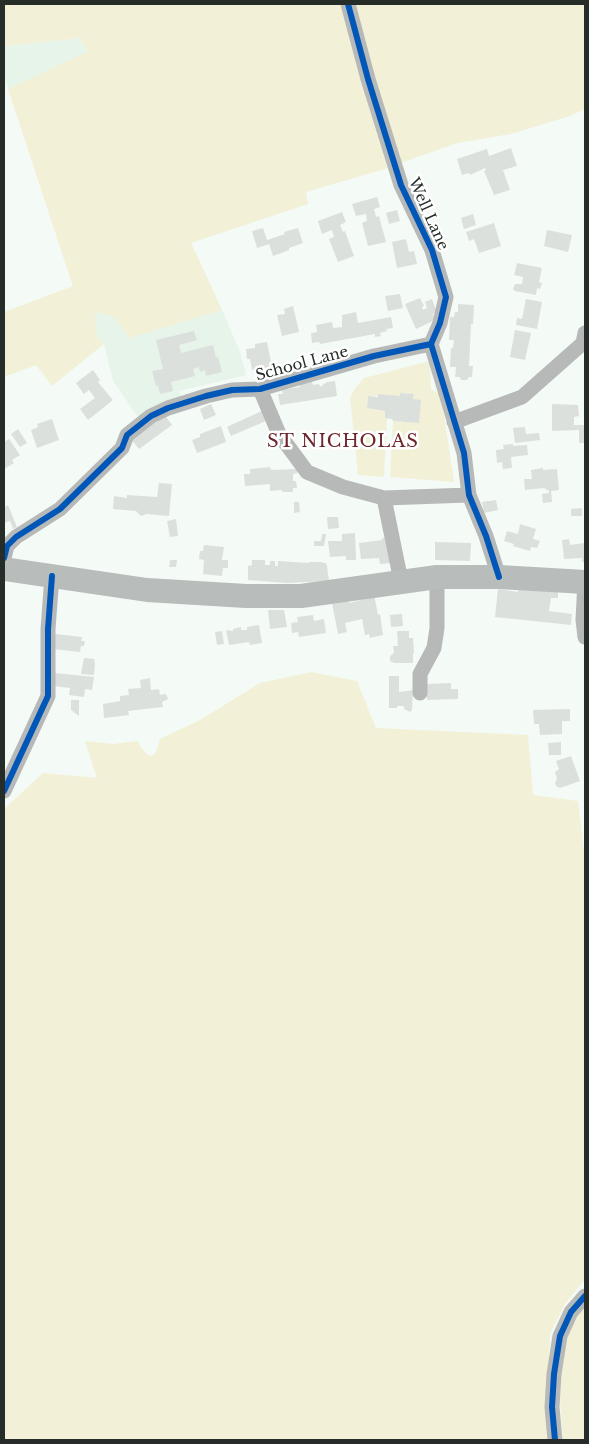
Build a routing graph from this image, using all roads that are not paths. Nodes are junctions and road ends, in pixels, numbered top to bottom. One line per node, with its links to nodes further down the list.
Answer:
1 (348, 4): 3 (street, Well Lane)
2 (585, 333): 5 (street)
3 (431, 344): 4 (street, School Lane); 5 (street)
4 (260, 389): 7 (street); 8 (street, School Lane)
5 (454, 422): 6 (street)
6 (469, 495): 7 (street); 12 (street)
7 (384, 498): 13 (street)
8 (4, 558)
9 (4, 569): 10 (main road)
10 (52, 576): 13 (main road); 17 (street)
11 (437, 577): 12 (main road); 13 (main road); 16 (street)
12 (499, 577): 14 (main road)
13 (401, 582)
14 (585, 582): 15 (street)
15 (585, 637)
16 (420, 693)
17 (4, 791)
18 (585, 1296): 19 (street)
19 (555, 1440)

